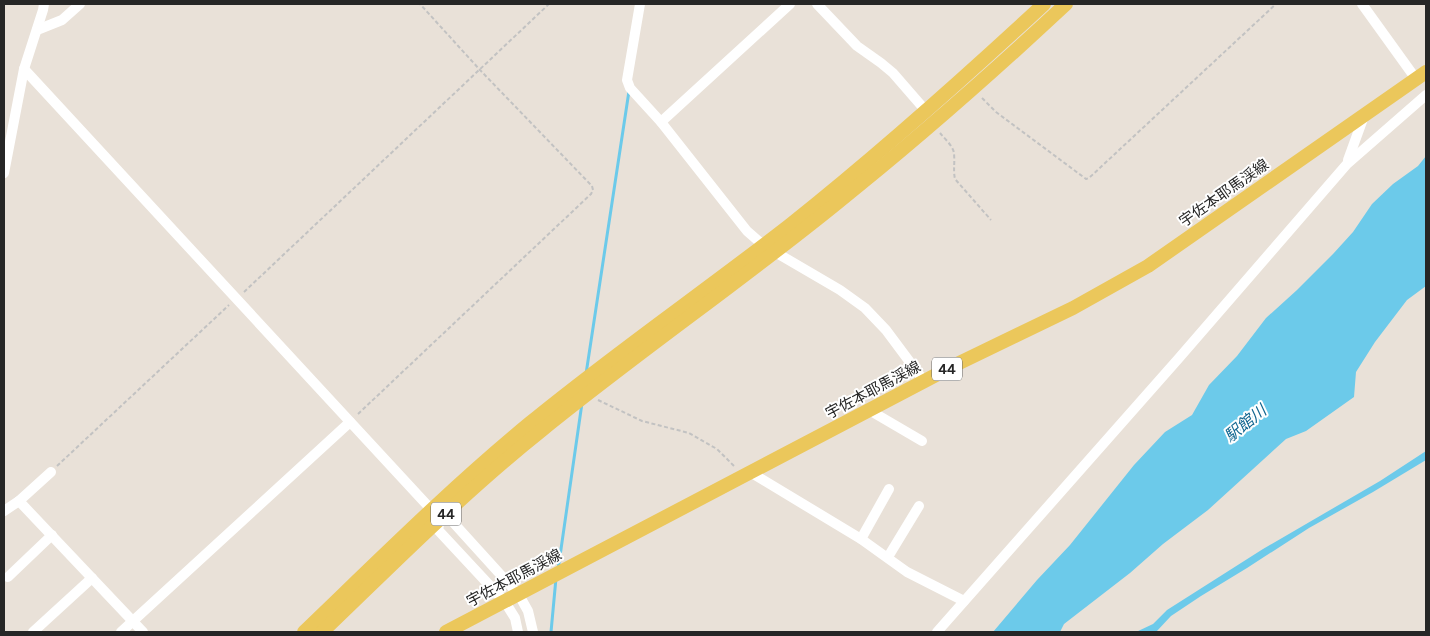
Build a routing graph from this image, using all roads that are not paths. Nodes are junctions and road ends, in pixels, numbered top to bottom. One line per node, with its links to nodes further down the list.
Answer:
1 (44, 4): 9 (street)
2 (80, 4): 9 (street)
3 (640, 4): 15 (street)
4 (790, 4): 15 (street)
5 (817, 4): 13 (street)
6 (1044, 4): 13 (main road, 44)
7 (1066, 4): 19 (main road, 44)
8 (1362, 4): 11 (street)
9 (37, 30): 10 (street)
10 (24, 69): 16 (street); 22 (street)
11 (1421, 76): 14 (main road, 宇佐本耶馬渓線 / 44)
12 (1426, 94): 17 (street)
13 (926, 111): 19 (main road, 44)
14 (1364, 116): 17 (street); 20 (main road, 宇佐本耶馬渓線 / 44)
15 (661, 122): 19 (street)
16 (5, 158): 18 (street)
17 (1347, 164): 37 (street)
18 (4, 173)
19 (769, 248): 20 (street); 30 (main road, 44); 30 (main road, 44)
20 (924, 381): 21 (main road, 宇佐本耶馬渓線 / 44)
21 (869, 410): 23 (street); 25 (main road, 宇佐本耶馬渓線 / 44)
22 (350, 422): 30 (street); 39 (street)
23 (922, 441)
24 (51, 472): 27 (street)
25 (746, 474): 32 (street); 36 (main road, 宇佐本耶馬渓線 / 44)
26 (889, 489): 32 (street)
27 (19, 501): 29 (street); 31 (street)
28 (920, 506): 33 (street)
29 (4, 510)
30 (436, 514): 36 (street); 38 (street); 43 (main road, 44); 44 (main road, 44)
31 (52, 535): 34 (street); 35 (street)
32 (861, 539): 33 (street)
33 (888, 558): 37 (street)
34 (8, 577)
35 (92, 578): 39 (street); 40 (street)
36 (519, 594): 38 (main road, 宇佐本耶馬渓線 / 44); 47 (street)
37 (964, 601): 48 (street)
38 (505, 602): 45 (main road, 宇佐本耶馬渓線 / 44); 46 (street)
39 (133, 621): 41 (street); 42 (street)
40 (33, 632)
41 (121, 632)
42 (143, 632)
43 (304, 632)
44 (322, 632)
45 (446, 632)
46 (518, 632)
47 (533, 632)
48 (937, 632)

